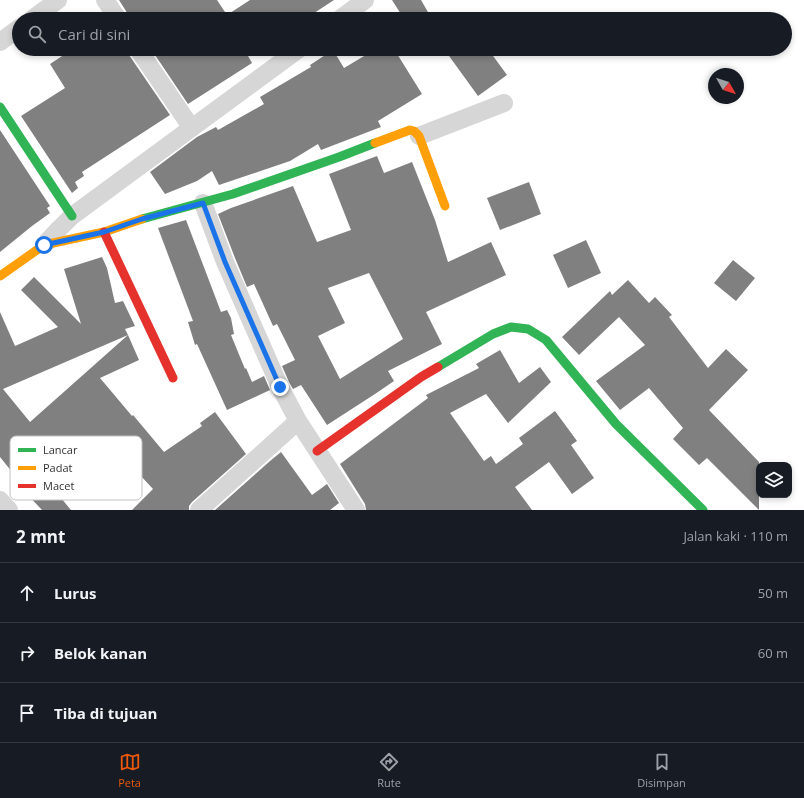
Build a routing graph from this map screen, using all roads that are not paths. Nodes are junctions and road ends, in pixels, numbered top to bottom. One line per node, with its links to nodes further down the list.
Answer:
1 (58, 0): 4 (street)
2 (105, 0): 5 (street)
3 (365, 0): 6 (street)
4 (42, 12)
5 (113, 12)
6 (349, 12)
7 (12, 33): 8 (street)
8 (0, 42)
9 (143, 56): 13 (street)
10 (289, 56): 13 (street)
11 (504, 103): 14 (street)
12 (0, 107): 17 (street)
13 (191, 127): 17 (street)
14 (419, 136): 15 (street); 16 (street)
15 (203, 203): 18 (street); 22 (street)
16 (445, 206)
17 (72, 216): 19 (street)
18 (104, 232): 19 (street); 21 (street)
19 (44, 245): 20 (street)
20 (1, 273)
21 (173, 378)
22 (298, 421): 23 (street); 26 (street)
23 (317, 451): 27 (street); 28 (street)
24 (0, 500): 25 (street)
25 (9, 510)
26 (199, 510)
27 (356, 510)
28 (703, 510)

